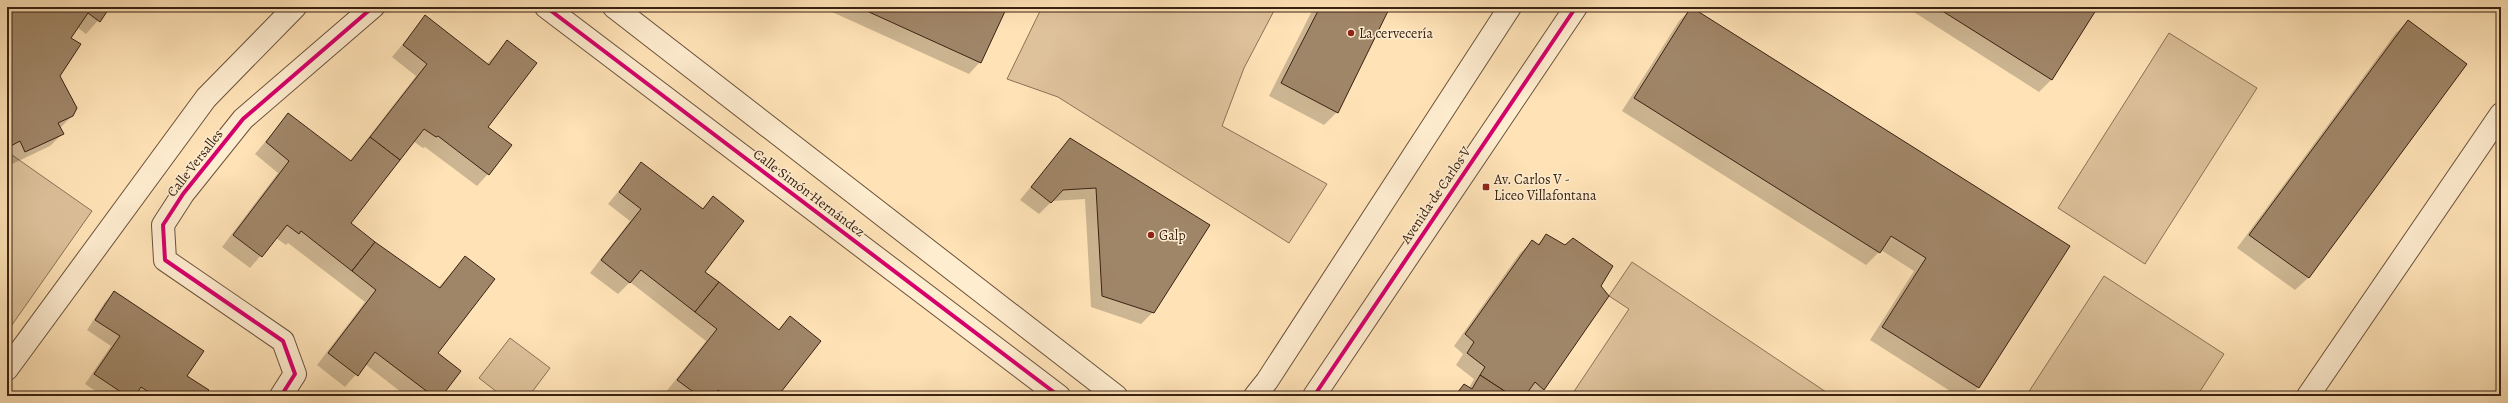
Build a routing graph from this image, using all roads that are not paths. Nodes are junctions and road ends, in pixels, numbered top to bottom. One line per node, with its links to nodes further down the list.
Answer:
1 (295, 7): 8 (street, Calle Versalles)
2 (373, 7): 9 (street, Calle Versalles)
3 (546, 7): 10 (street, Calle Simón Hernández)
4 (614, 7): 11 (street, Calle Simón Hernández)
5 (1510, 7): 12 (street)
6 (1576, 7): 13 (street, Avenida de Carlos V)
7 (2501, 114): 14 (street)
8 (7, 369)
9 (281, 396)
10 (1059, 396)
11 (1116, 396)
12 (1255, 396)
13 (1314, 396)
14 (2308, 396)

